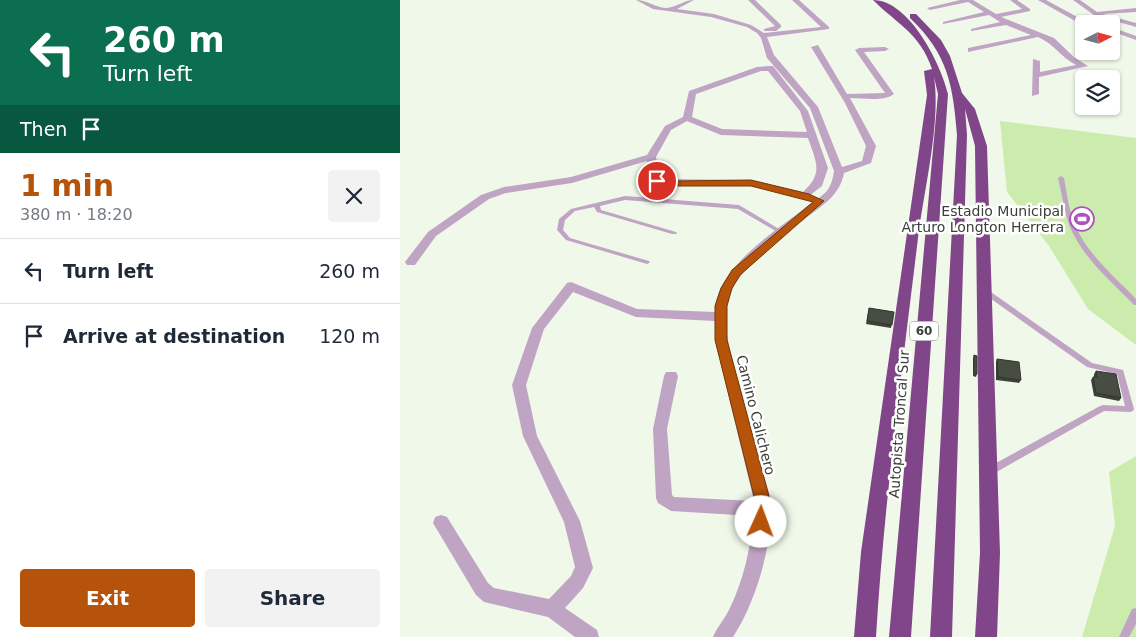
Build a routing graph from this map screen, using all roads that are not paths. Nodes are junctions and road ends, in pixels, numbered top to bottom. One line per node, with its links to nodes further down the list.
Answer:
1 (639, 0): 12 (street)
2 (691, 0): 12 (street)
3 (751, 0): 23 (street)
4 (796, 0): 23 (street)
5 (877, 0): 21 (highway, Autopista Troncal Sur / 60)
6 (891, 0): 31 (highway, 60)
7 (969, 0): 11 (street); 15 (street)
8 (1013, 0): 15 (street)
9 (1041, 0): 16 (street)
10 (1076, 0): 14 (street)
11 (930, 8)
12 (670, 10): 23 (street)
13 (1136, 10): 14 (street)
14 (1093, 12): 19 (street)
15 (992, 15): 17 (street); 18 (street)
16 (1075, 19)
17 (1008, 22): 20 (street); 24 (street)
18 (945, 23)
19 (1136, 25)
20 (973, 30)
21 (916, 32): 57 (highway); 58 (highway, Autopista Troncal Sur / 60)
22 (1120, 32): 25 (street)
23 (761, 33): 37 (street)
24 (1040, 35): 28 (street); 30 (street)
25 (1136, 38)
26 (815, 47): 33 (street)
27 (885, 49): 33 (street)
28 (971, 50)
29 (1036, 61): 30 (street)
30 (1036, 75): 32 (street)
31 (958, 91): 46 (highway); 59 (highway, 60)
32 (1035, 94)
33 (845, 96): 37 (street)
34 (687, 118): 35 (street); 35 (street); 36 (street)
35 (811, 135): 39 (street)
36 (651, 157): 39 (street); 44 (street)
37 (839, 171): 40 (street, Camino Calichero)
38 (1060, 178): 47 (lane)
39 (805, 196): 40 (street)
40 (820, 201): 42 (street, Camino Calichero)
41 (596, 204): 42 (lane); 43 (lane); 45 (lane)
42 (781, 232): 48 (street, Camino Calichero)
43 (674, 233)
44 (411, 262)
45 (648, 262)
46 (985, 292): 50 (highway); 50 (lane)
47 (1136, 304)
48 (720, 317): 51 (street, Camino Calichero); 53 (street)
49 (671, 376): 51 (street)
50 (988, 472): 60 (highway)
51 (762, 509): 56 (street, Camino Calichero)
52 (440, 524): 53 (street)
53 (552, 608): 55 (street)
54 (1136, 613): 61 (lane)
55 (590, 637)
56 (722, 637)
57 (865, 637)
58 (900, 637)
59 (941, 637)
60 (986, 637)
61 (1124, 637)

